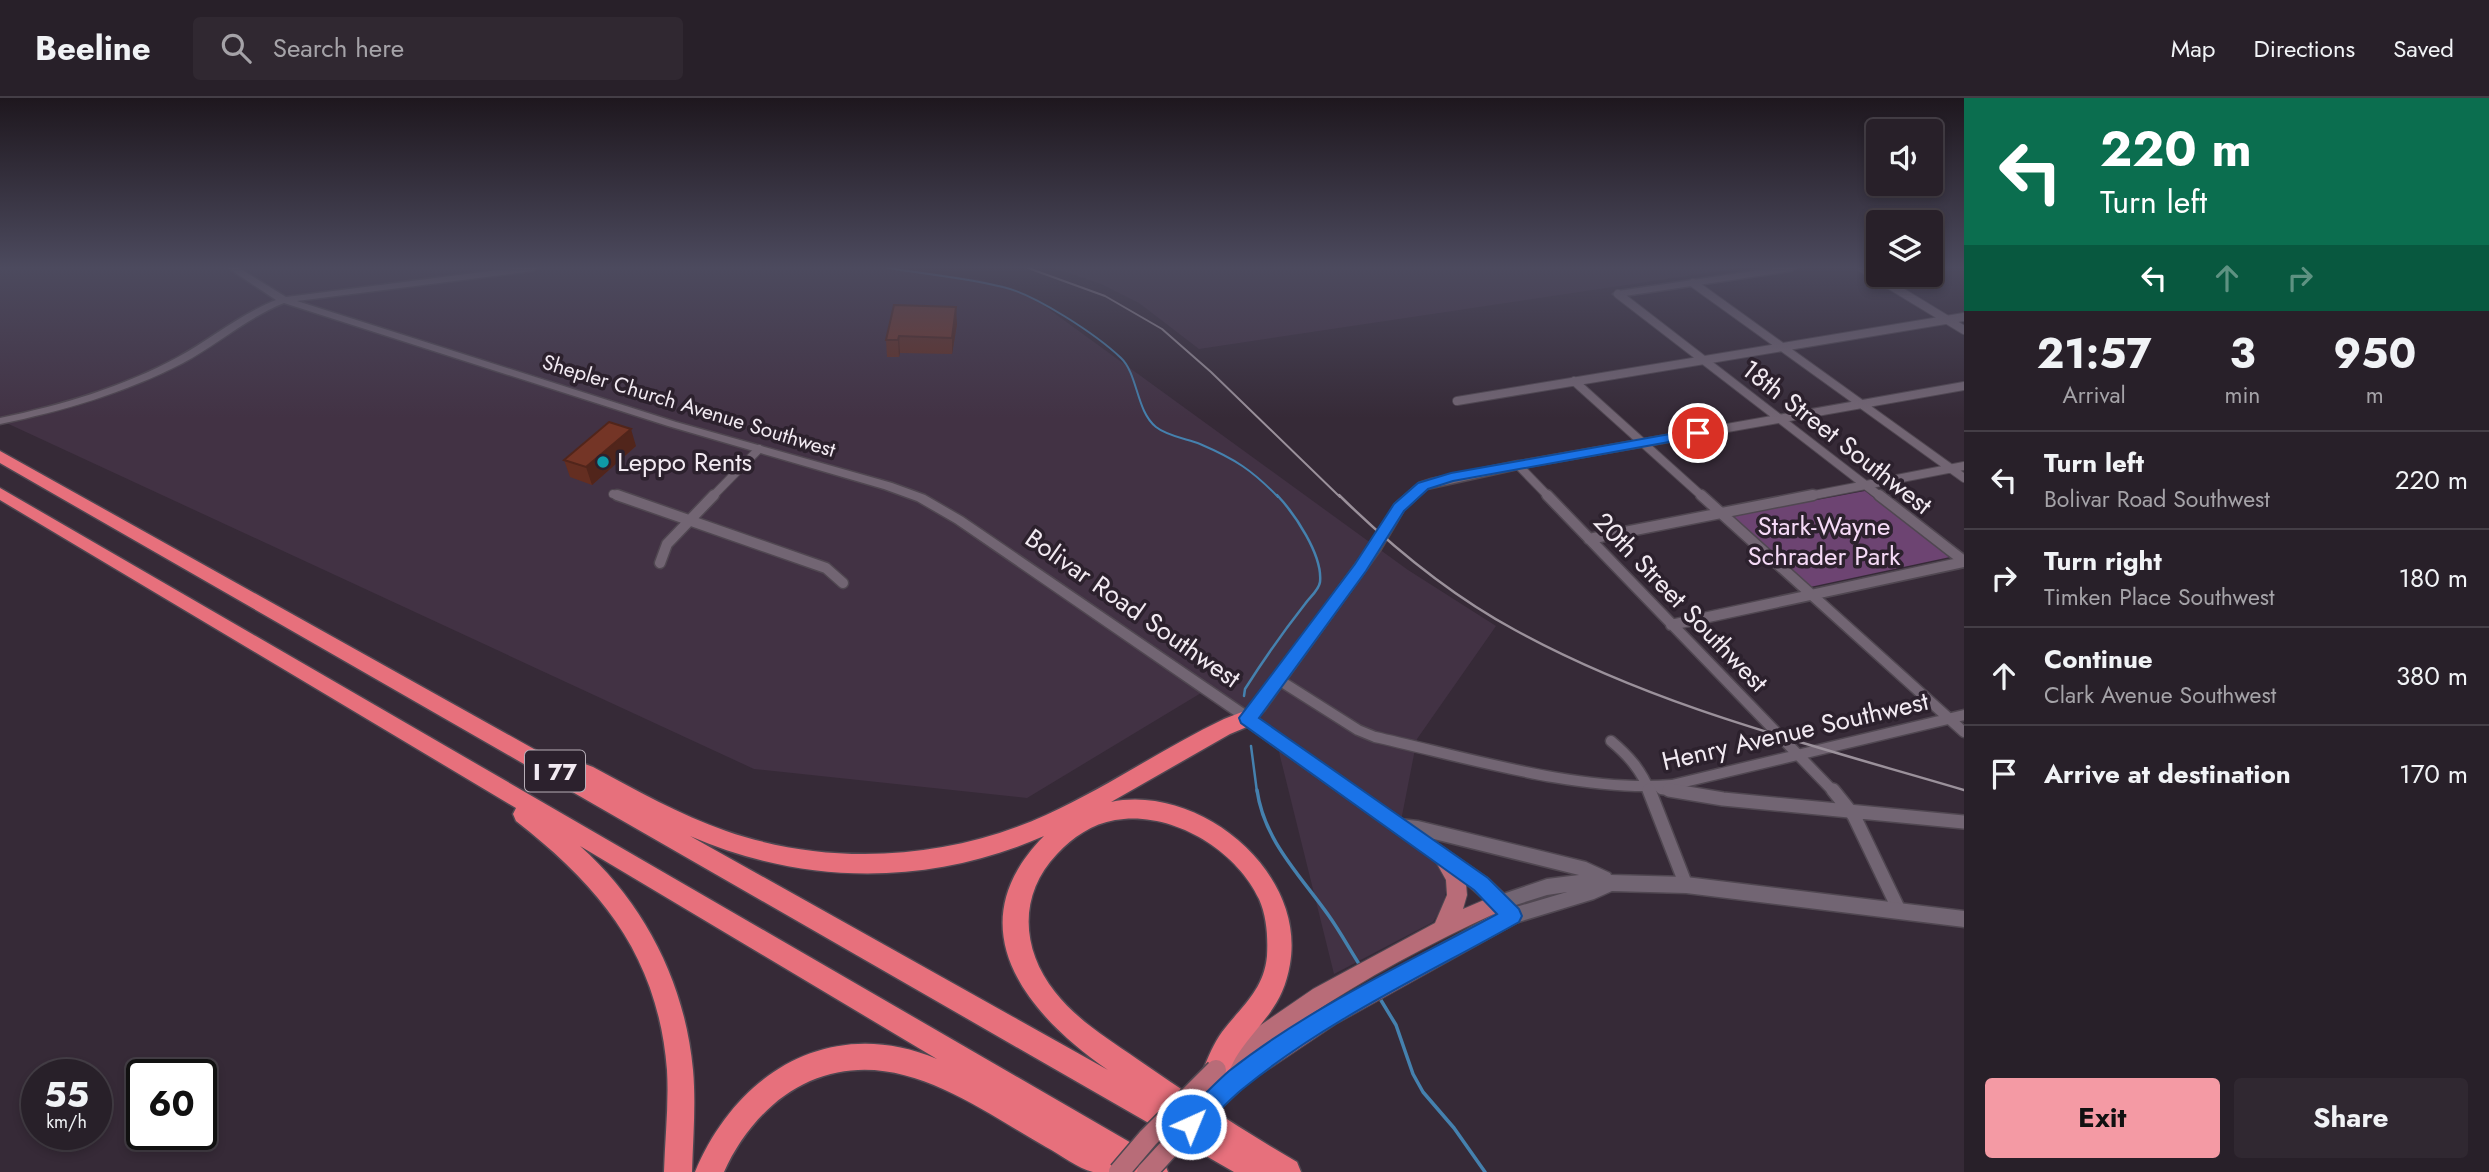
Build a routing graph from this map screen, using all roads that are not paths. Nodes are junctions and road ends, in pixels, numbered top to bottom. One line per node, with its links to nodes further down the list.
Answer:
1 (247, 318): 16 (street)
2 (342, 318): 18 (street, Shepler Church Avenue Southwest)
3 (1649, 318): 10 (street, 18th Street Southwest)
4 (1742, 318): 9 (street)
5 (1944, 318): 7 (street)
6 (1958, 318): 7 (street)
7 (1947, 320): 8 (street); 9 (street)
8 (1964, 330)
9 (1782, 347): 10 (street); 14 (street)
10 (1704, 360): 11 (street); 15 (street, 18th Street Southwest)
11 (1574, 381): 13 (street); 17 (street)
12 (1964, 386): 14 (street)
13 (1457, 401)
14 (1861, 404): 15 (street); 22 (street)
15 (1779, 419): 17 (street); 24 (street, 18th Street Southwest)
16 (0, 421)
17 (1643, 443): 20 (street); 28 (street)
18 (759, 449): 27 (street, Shepler Church Avenue Southwest); 29 (street)
19 (0, 456): 36 (highway, I 77)
20 (1518, 466): 30 (street, 20th Street Southwest); 37 (street)
21 (1964, 466): 22 (street)
22 (1951, 469): 23 (street); 24 (street)
23 (1964, 478)
24 (1865, 485): 28 (street); 31 (street, 18th Street Southwest)
25 (0, 493): 38 (highway, I 77)
26 (613, 494): 29 (street)
27 (938, 507): 40 (street, Bolivar Road Southwest)
28 (1721, 513): 30 (street); 34 (street)
29 (690, 520): 32 (street); 33 (street)
30 (1589, 539): 35 (street, 20th Street Southwest)
31 (1964, 562): 34 (street)
32 (660, 564)
33 (843, 583)
34 (1811, 595): 35 (street); 41 (street)
35 (1671, 625): 44 (street, 20th Street Southwest)
36 (319, 637): 40 (highway); 63 (highway, I 77)
37 (1279, 680): 40 (street); 45 (street, Henry Avenue Southwest)
38 (333, 689): 58 (highway); 62 (highway, I 77)
39 (1964, 715): 41 (street, Henry Avenue Southwest)
40 (1247, 718): 47 (highway); 49 (main road, Bolivar Road Southwest)
41 (1949, 719): 42 (street); 44 (street, Henry Avenue Southwest)
42 (1964, 732)
43 (1611, 741): 45 (street)
44 (1797, 755): 45 (street, Henry Avenue Southwest); 46 (street, 20th Street Southwest)
45 (1649, 787): 46 (street); 52 (street)
46 (1851, 811): 48 (street); 54 (street, 20th Street Southwest)
47 (1079, 822): 57 (highway); 64 (highway)
48 (1964, 822)
49 (1400, 826): 50 (main road, Bolivar Road Southwest); 51 (street, Bolivar Road Southwest)
50 (1436, 853): 53 (main road, Bolivar Road Southwest); 56 (main road)
51 (1610, 883): 52 (street); 53 (street)
52 (1686, 885): 54 (street)
53 (1506, 909): 56 (main road); 57 (main road)
54 (1900, 912): 55 (street)
55 (1964, 919)
56 (1442, 929): 57 (main road)
57 (1226, 1075): 60 (main road, bridge); 61 (main road, bridge)
58 (678, 1172)
59 (709, 1172): 60 (highway)
60 (1120, 1172)
61 (1147, 1172)
62 (1153, 1172)
63 (1261, 1172)
64 (1287, 1172)

